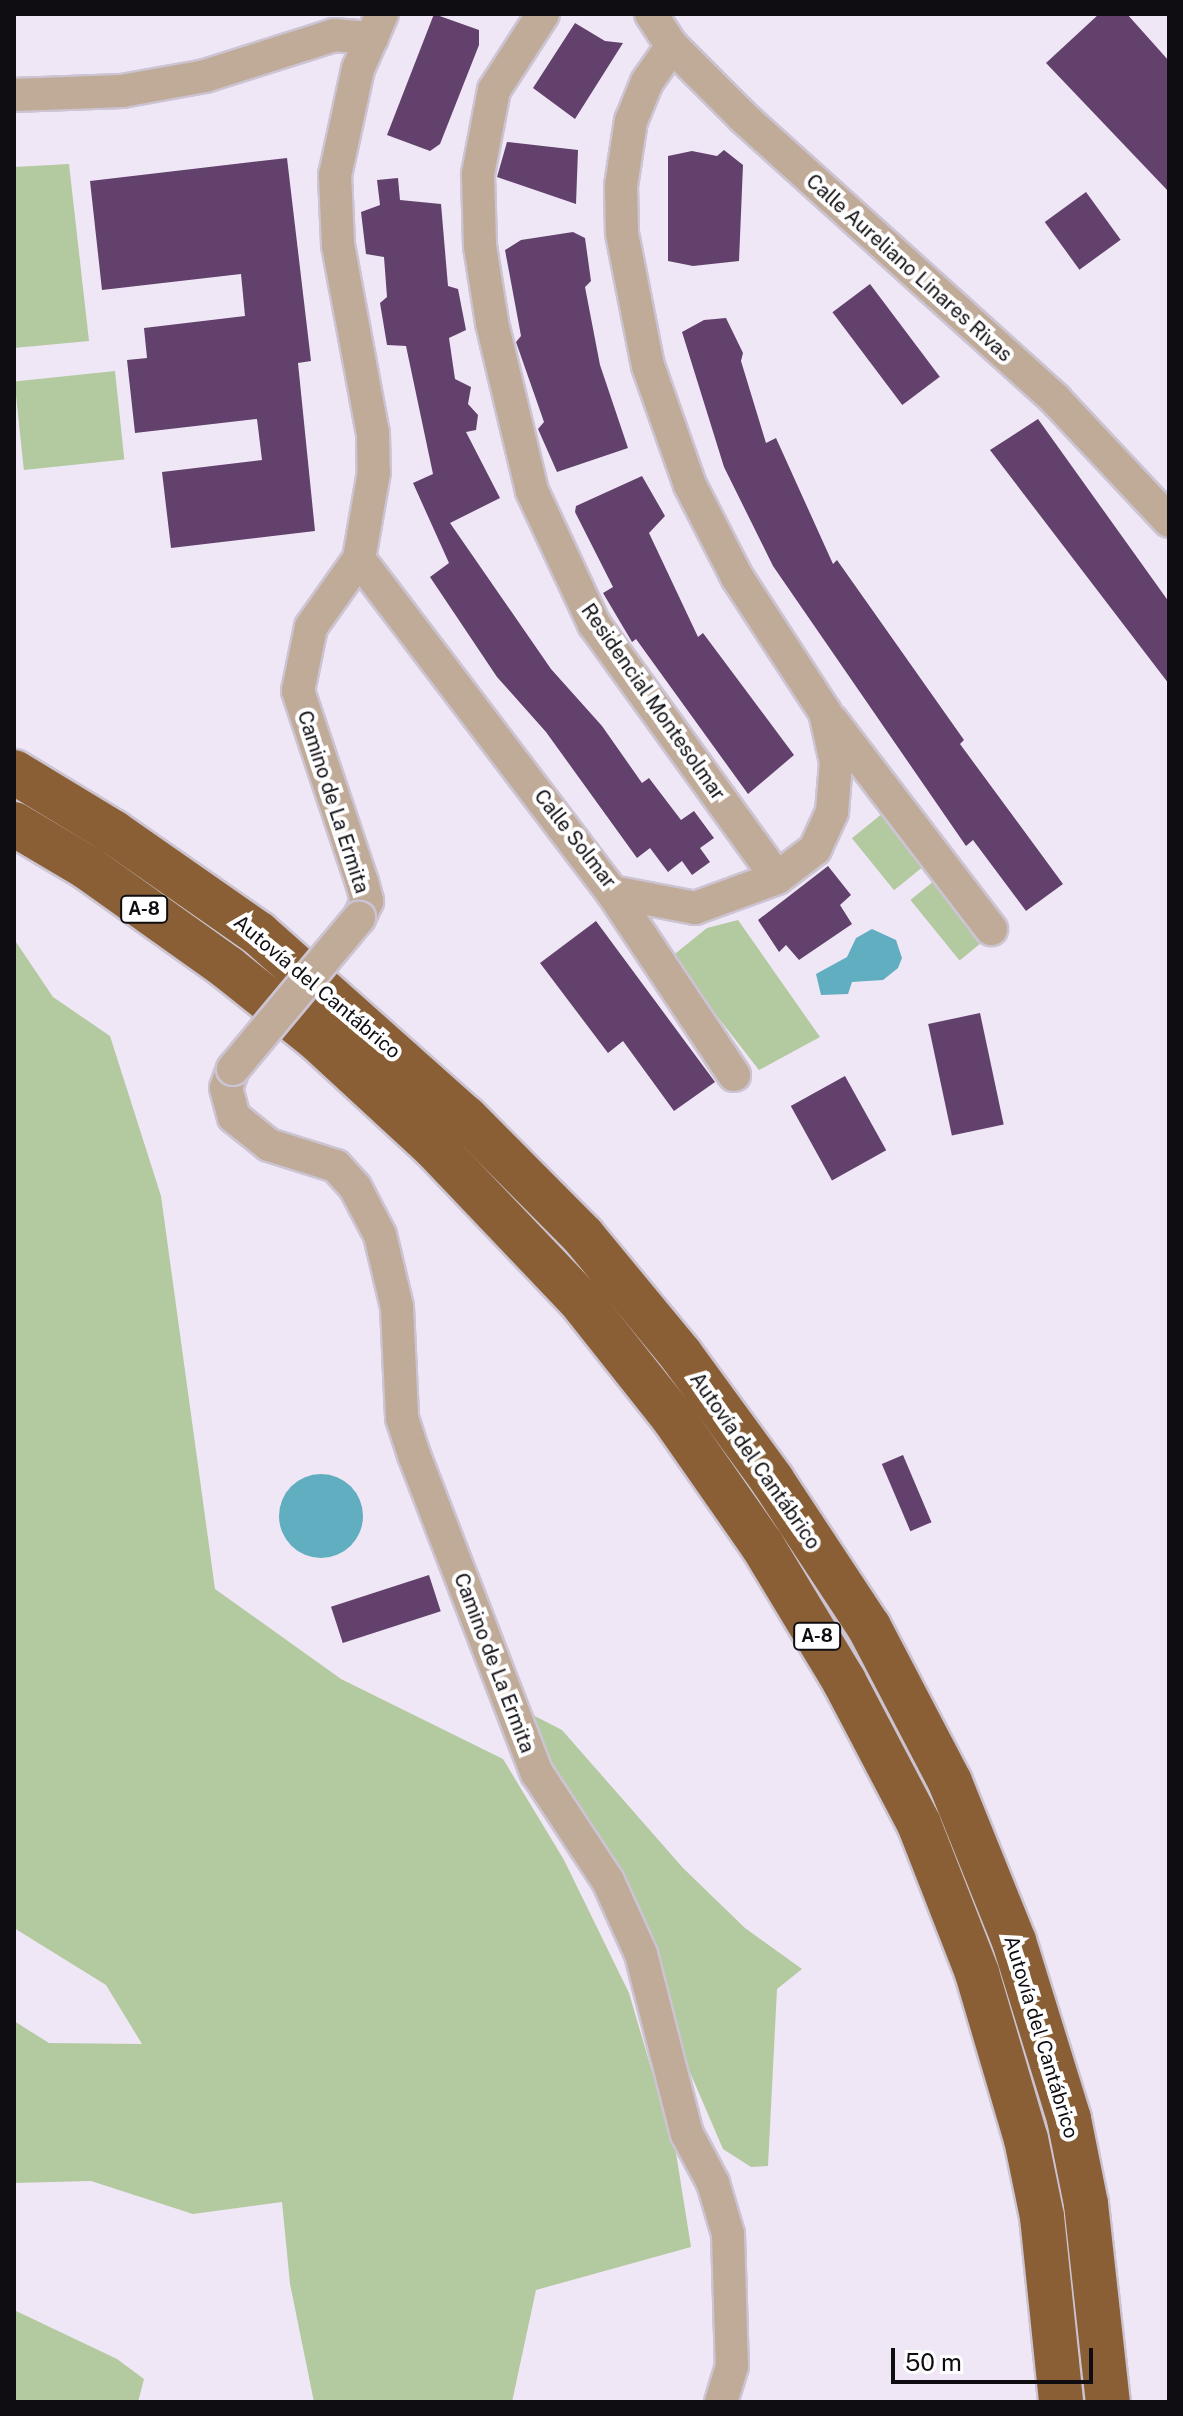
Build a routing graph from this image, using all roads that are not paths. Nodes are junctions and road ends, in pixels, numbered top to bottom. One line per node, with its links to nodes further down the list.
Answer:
1 (335, 14): 6 (street)
2 (543, 14): 13 (street, Residencial Montesolmar)
3 (651, 14): 5 (street, Calle Aureliano Linares Rivas)
4 (377, 26): 6 (street); 9 (street)
5 (672, 46): 8 (street, Calle Aureliano Linares Rivas); 10 (street, Calle Solmar)
6 (278, 52): 7 (street)
7 (14, 95)
8 (1169, 521)
9 (359, 559): 14 (street, Calle Solmar); 17 (street, Camino de La Ermita, bridge)
10 (825, 712): 13 (street, Calle Solmar); 15 (street)
11 (14, 772): 19 (highway, Autovía del Cantábrico / A-8)
12 (14, 824): 18 (highway, Autovía del Cantábrico / A-8)
13 (777, 878): 14 (street, Calle Solmar)
14 (612, 892): 16 (street)
15 (991, 929)
16 (734, 1075)
17 (721, 2402)
18 (1061, 2402)
19 (1108, 2402)

